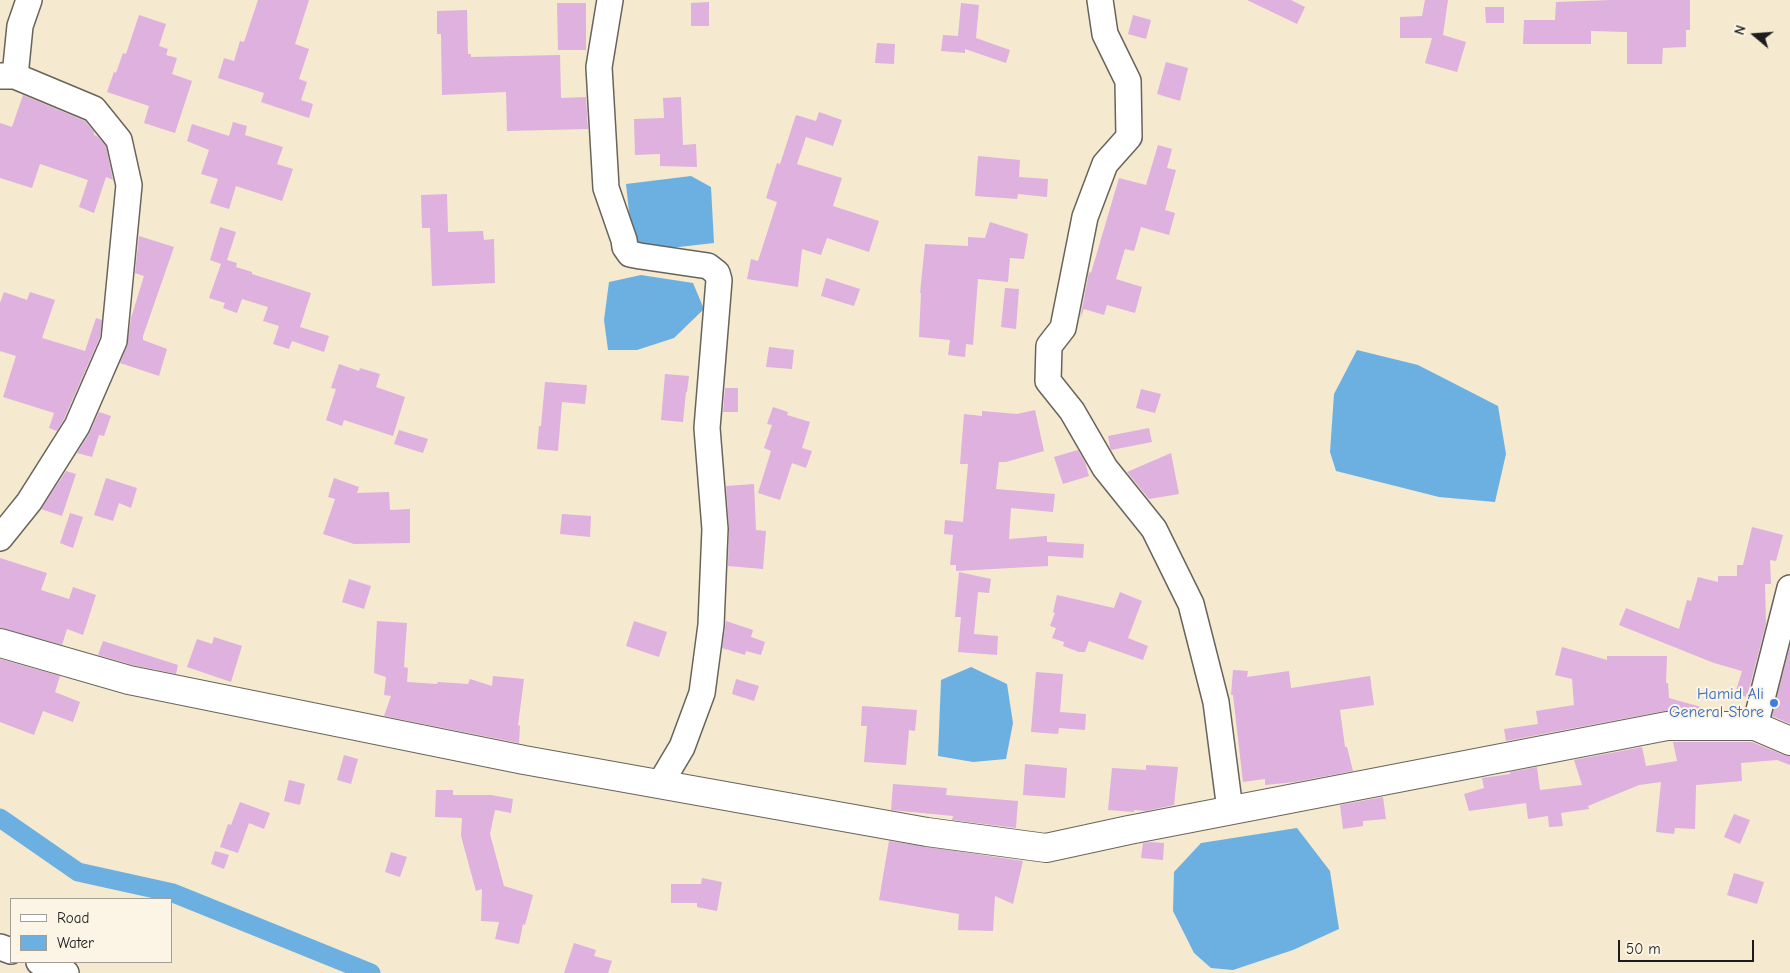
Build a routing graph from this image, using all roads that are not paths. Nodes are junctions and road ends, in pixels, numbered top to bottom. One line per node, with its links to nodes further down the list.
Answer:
1 (29, 0): 4 (street)
2 (610, 0): 10 (street)
3 (1100, 0): 11 (street)
4 (8, 76): 5 (street)
5 (0, 538)
6 (1790, 588): 8 (street)
7 (0, 644): 10 (main road)
8 (1755, 726): 9 (main road); 11 (main road)
9 (1790, 741)
10 (660, 784): 11 (main road)
11 (1230, 810)
12 (41, 963): 13 (street)
13 (66, 973)

